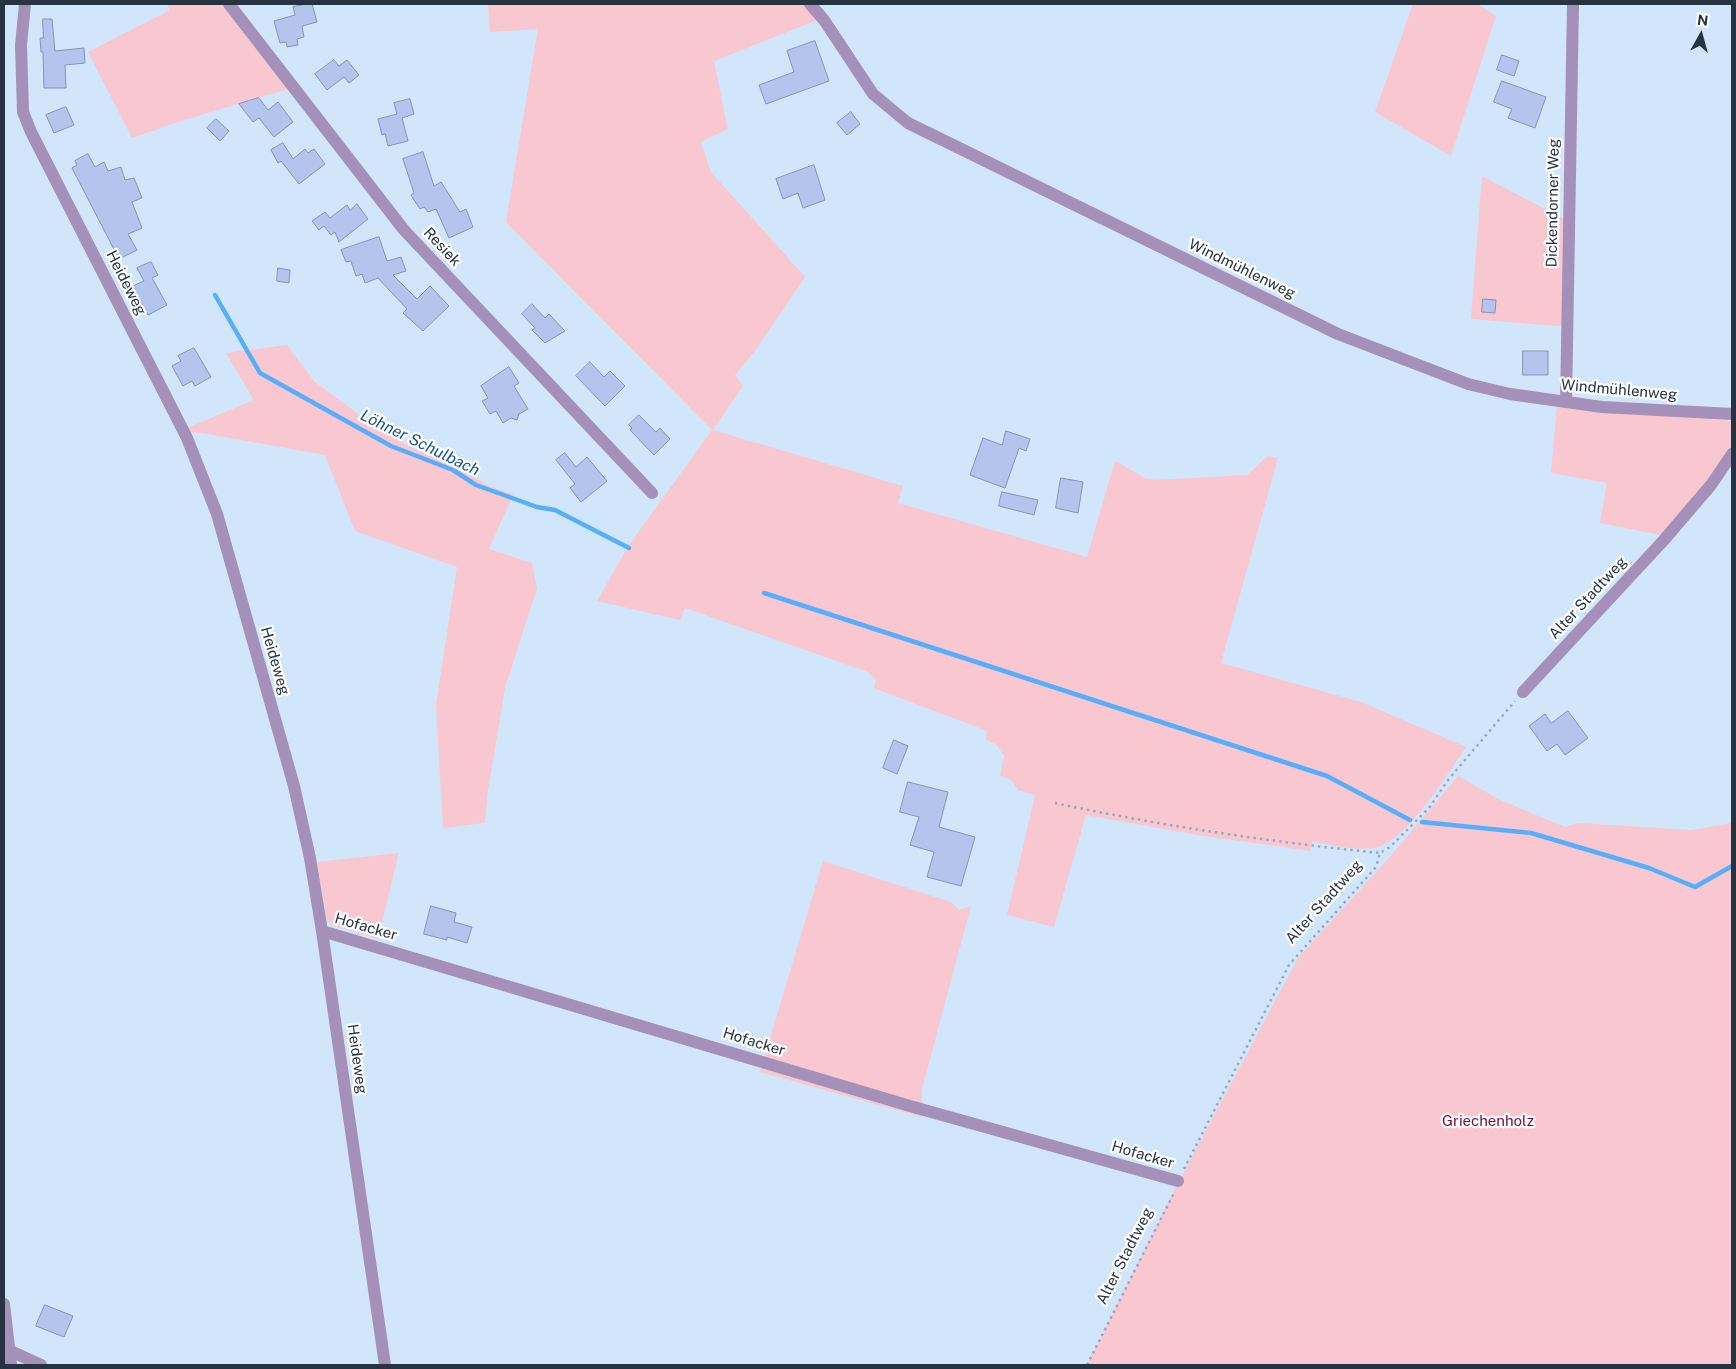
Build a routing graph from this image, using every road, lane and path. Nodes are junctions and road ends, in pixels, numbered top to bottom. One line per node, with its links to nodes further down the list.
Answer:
1 (25, 4): 12 (street, Heideweg)
2 (229, 4): 8 (street, Resiek)
3 (810, 4): 5 (street, Windmühlenweg)
4 (1573, 4): 5 (street, Dickendorner Weg)
5 (1566, 402): 6 (street, Windmühlenweg)
6 (1732, 414)
7 (1732, 454): 9 (street, Alter Stadtweg)
8 (652, 493)
9 (1523, 692): 11 (path, Alter Stadtweg)
10 (1055, 803): 11 (path)
11 (1380, 852): 13 (path, Alter Stadtweg)
12 (322, 931): 13 (street, Hofacker); 18 (street, Heideweg)
13 (1178, 1182): 19 (path, Alter Stadtweg)
14 (4, 1304): 15 (street)
15 (7, 1349): 16 (street); 17 (street)
16 (12, 1365)
17 (41, 1365)
18 (385, 1365)
19 (1087, 1365)

